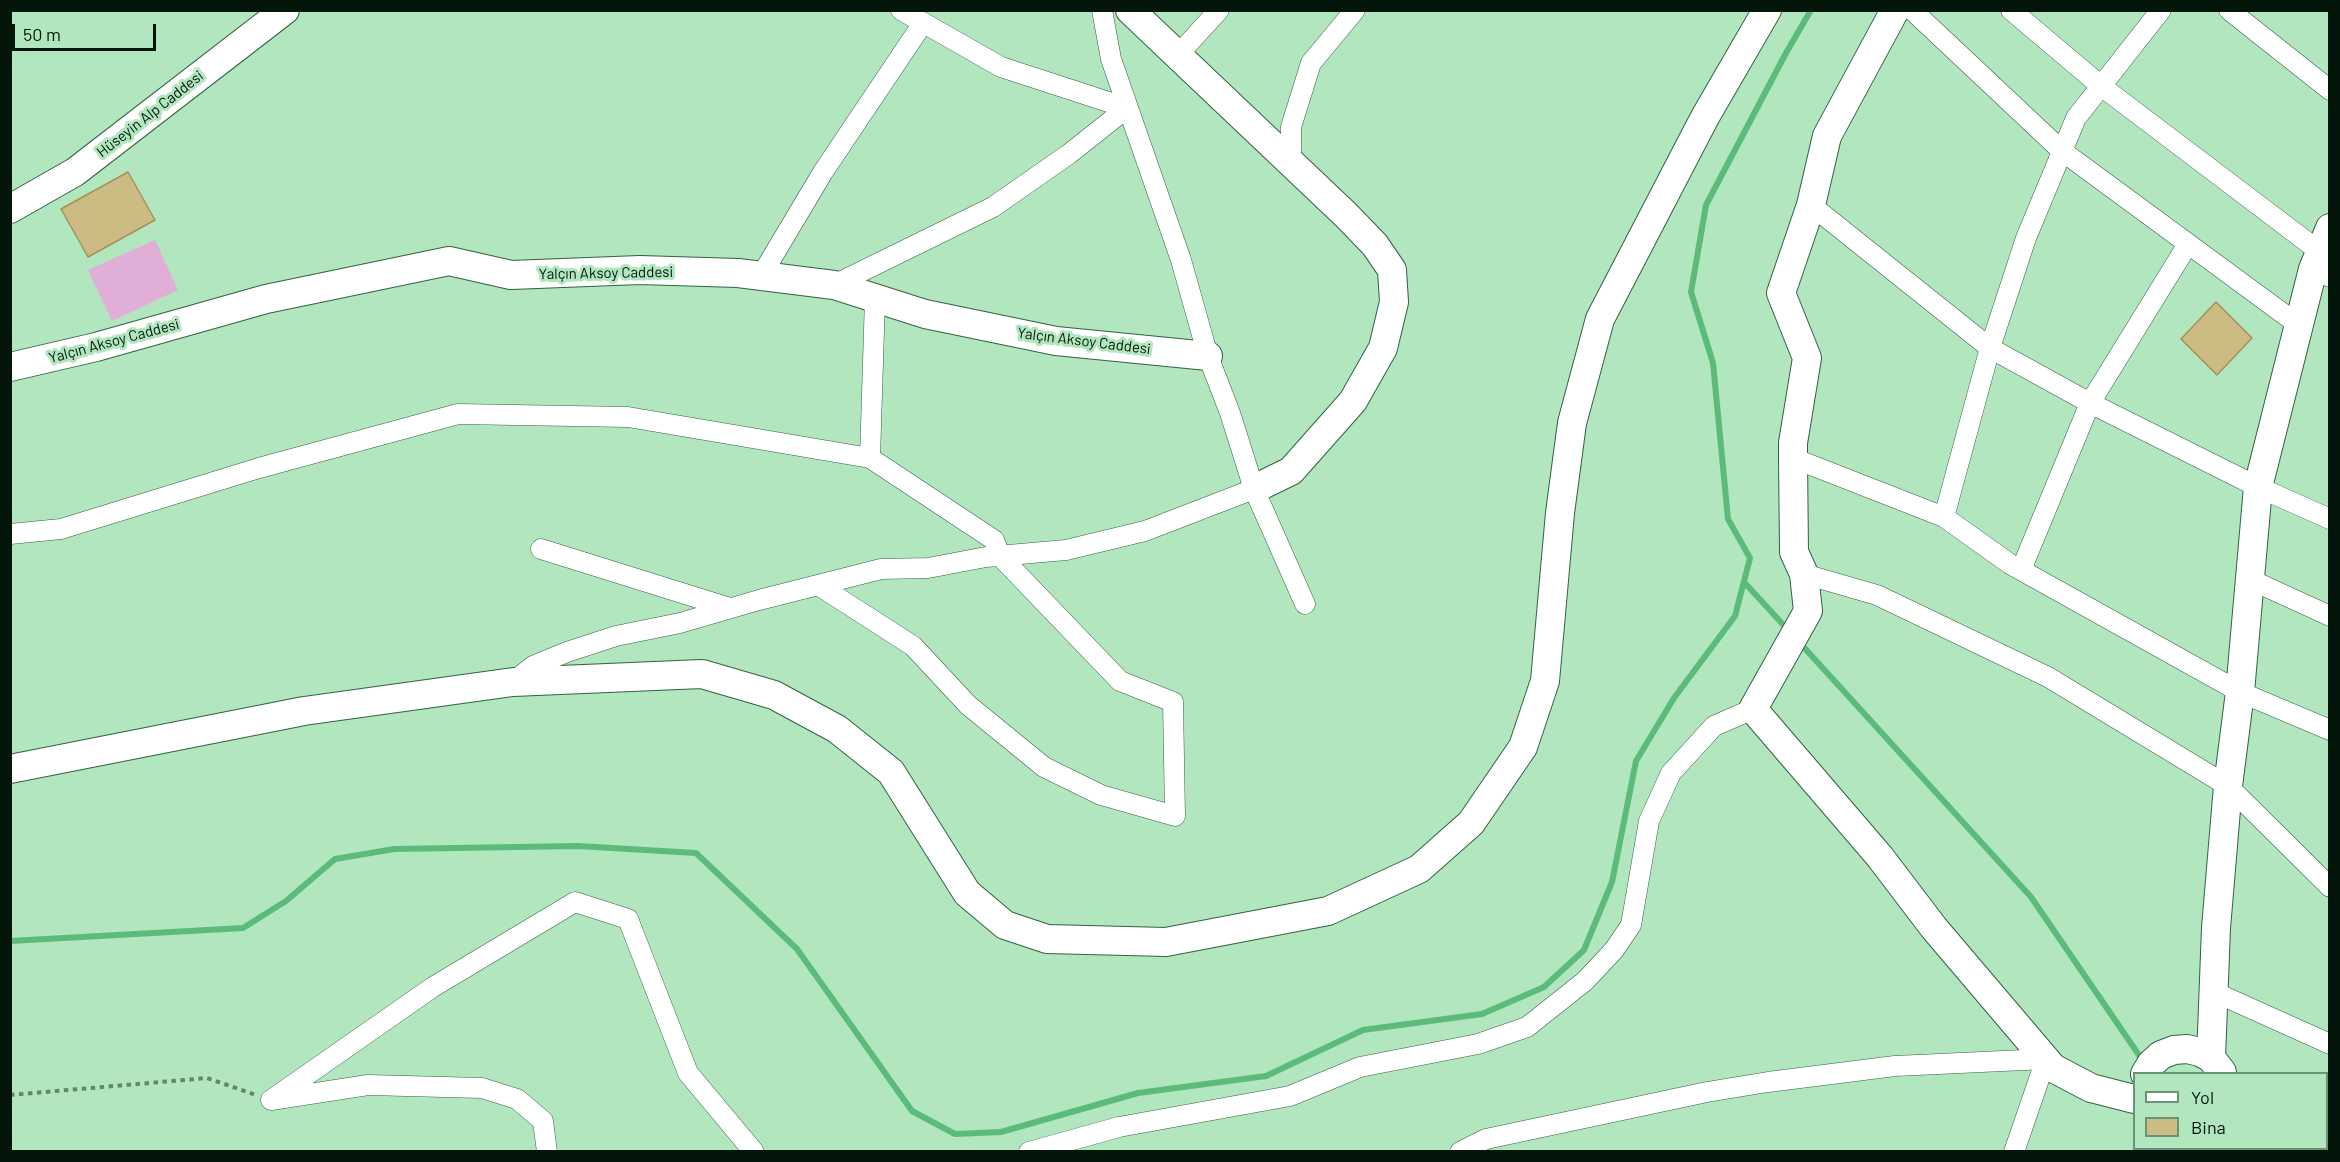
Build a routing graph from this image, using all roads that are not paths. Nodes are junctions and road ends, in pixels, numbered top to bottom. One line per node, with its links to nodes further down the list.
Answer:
1 (285, 10): 21 (street, Hüseyin Alp Caddesi)
2 (901, 10): 13 (street)
3 (1102, 10): 17 (street)
4 (1130, 10): 14 (street)
5 (1219, 10): 14 (street)
6 (1355, 10): 19 (street)
7 (1767, 10): 48 (street)
8 (1895, 10): 20 (street)
9 (1912, 10): 18 (street)
10 (2011, 10): 15 (street)
11 (2160, 10): 15 (street)
12 (2229, 10): 16 (street)
13 (923, 23): 17 (street); 24 (street)
14 (1177, 56): 19 (street)
15 (2101, 86): 18 (street); 23 (street)
16 (2330, 90)
17 (1127, 108): 25 (street); 29 (street)
18 (2062, 151): 22 (street); 28 (street)
19 (1291, 162): 35 (street)
20 (1810, 205): 28 (street); 33 (street)
21 (12, 206)
22 (2188, 244): 27 (street); 31 (street)
23 (2323, 256): 27 (street)
24 (761, 276): 25 (street, Yalçın Aksoy Caddesi); 30 (street, Yalçın Aksoy Caddesi)
25 (834, 285): 26 (street, Yalçın Aksoy Caddesi)
26 (875, 298): 29 (street, Yalçın Aksoy Caddesi); 32 (street)
27 (2300, 326): 34 (street)
28 (1990, 348): 31 (street); 36 (street)
29 (1208, 356): 35 (street)
30 (10, 367)
31 (2090, 403): 34 (street); 41 (street)
32 (870, 458): 38 (street); 40 (street)
33 (1793, 458): 36 (street); 42 (street)
34 (2258, 487): 37 (street); 43 (street)
35 (1254, 489): 40 (street); 45 (street)
36 (1944, 517): 41 (street)
37 (2330, 519)
38 (10, 534)
39 (541, 549): 46 (street)
40 (1000, 556): 44 (street); 44 (street)
41 (2021, 570): 49 (street)
42 (1804, 574): 50 (street); 53 (street)
43 (2249, 579): 47 (street); 49 (street)
44 (818, 585): 46 (street)
45 (1305, 604)
46 (730, 608): 48 (street)
47 (2330, 615)
48 (513, 682): 52 (street)
49 (2240, 692): 51 (street); 53 (street)
50 (1753, 709): 57 (street); 63 (street)
51 (2330, 730)
52 (10, 769)
53 (2228, 786): 54 (street); 55 (street)
54 (2330, 887)
55 (2212, 991): 56 (street); 58 (street)
56 (2330, 1044)
57 (2046, 1059): 60 (street); 64 (street); 65 (street)
58 (2217, 1066): 59 (street)
59 (2146, 1072)
60 (2133, 1100)
61 (547, 1152): 62 (street)
62 (754, 1152)
63 (1029, 1152)
64 (1460, 1152)
65 (2014, 1152)

